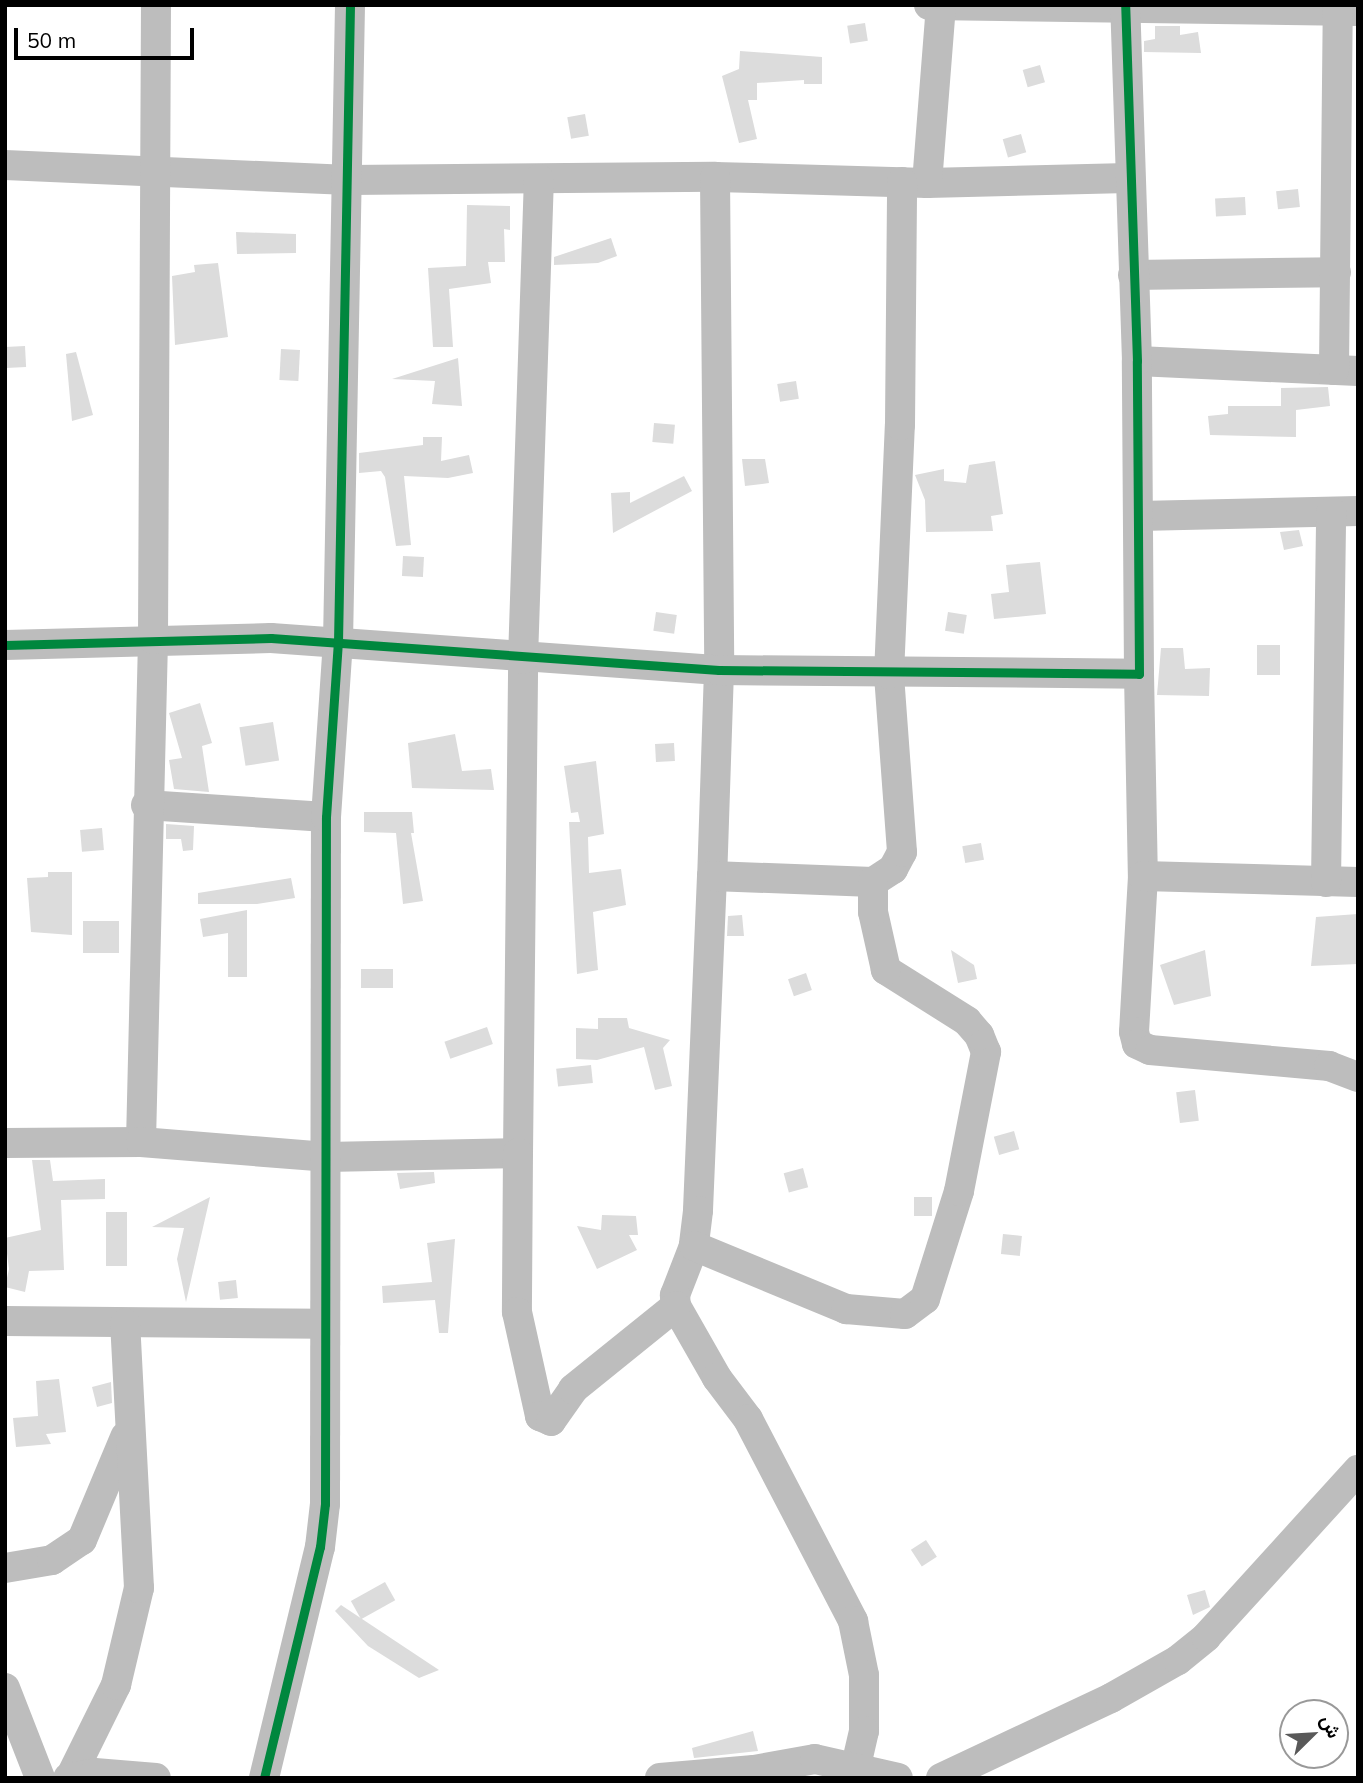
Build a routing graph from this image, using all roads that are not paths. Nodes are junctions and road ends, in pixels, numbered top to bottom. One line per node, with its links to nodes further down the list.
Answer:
1 (156, 5): 8 (street)
2 (349, 5): 12 (street)
3 (929, 5): 4 (street)
4 (941, 6): 5 (street); 13 (street)
5 (1125, 6): 6 (street); 10 (street)
6 (1344, 9): 14 (street)
7 (5, 165): 8 (street)
8 (155, 170): 12 (street); 20 (street)
9 (715, 177): 11 (street); 13 (street); 24 (street)
10 (1128, 178): 13 (street); 15 (street)
11 (539, 179): 12 (street); 23 (street)
12 (349, 180): 21 (street)
13 (915, 182): 25 (street)
14 (1336, 272): 15 (street); 17 (street)
15 (1133, 275): 16 (street)
16 (1137, 361): 17 (street); 19 (street)
17 (1346, 370)
18 (1345, 511): 19 (street); 32 (street)
19 (1139, 516): 26 (street)
20 (153, 639): 21 (street); 22 (street); 27 (street)
21 (338, 642): 23 (street); 28 (street)
22 (5, 645)
23 (523, 659): 24 (street); 37 (street)
24 (719, 670): 25 (street); 29 (street)
25 (889, 674): 26 (street); 31 (street)
26 (1139, 674): 30 (street)
27 (146, 805): 28 (street); 35 (street)
28 (326, 817): 38 (street)
29 (712, 876): 31 (street); 39 (street)
30 (1143, 876): 32 (street); 34 (street)
31 (873, 882): 39 (street)
32 (1326, 882): 33 (street)
33 (1358, 882)
34 (1358, 1077)
35 (141, 1142): 36 (street); 38 (street)
36 (5, 1143)
37 (518, 1153): 38 (street); 40 (street)
38 (326, 1157): 43 (street)
39 (694, 1246): 40 (street)
40 (676, 1306): 48 (street)
41 (5, 1321): 42 (street)
42 (125, 1323): 43 (street); 44 (street)
43 (323, 1324): 53 (street)
44 (129, 1427): 46 (street); 50 (street)
45 (1358, 1470): 56 (street)
46 (5, 1567)
47 (5, 1688): 51 (street)
48 (856, 1766): 49 (street); 55 (street)
49 (756, 1774): 54 (street)
50 (70, 1777): 52 (street)
51 (40, 1778)
52 (156, 1778)
53 (264, 1778)
54 (660, 1778)
55 (898, 1778)
56 (941, 1778)

